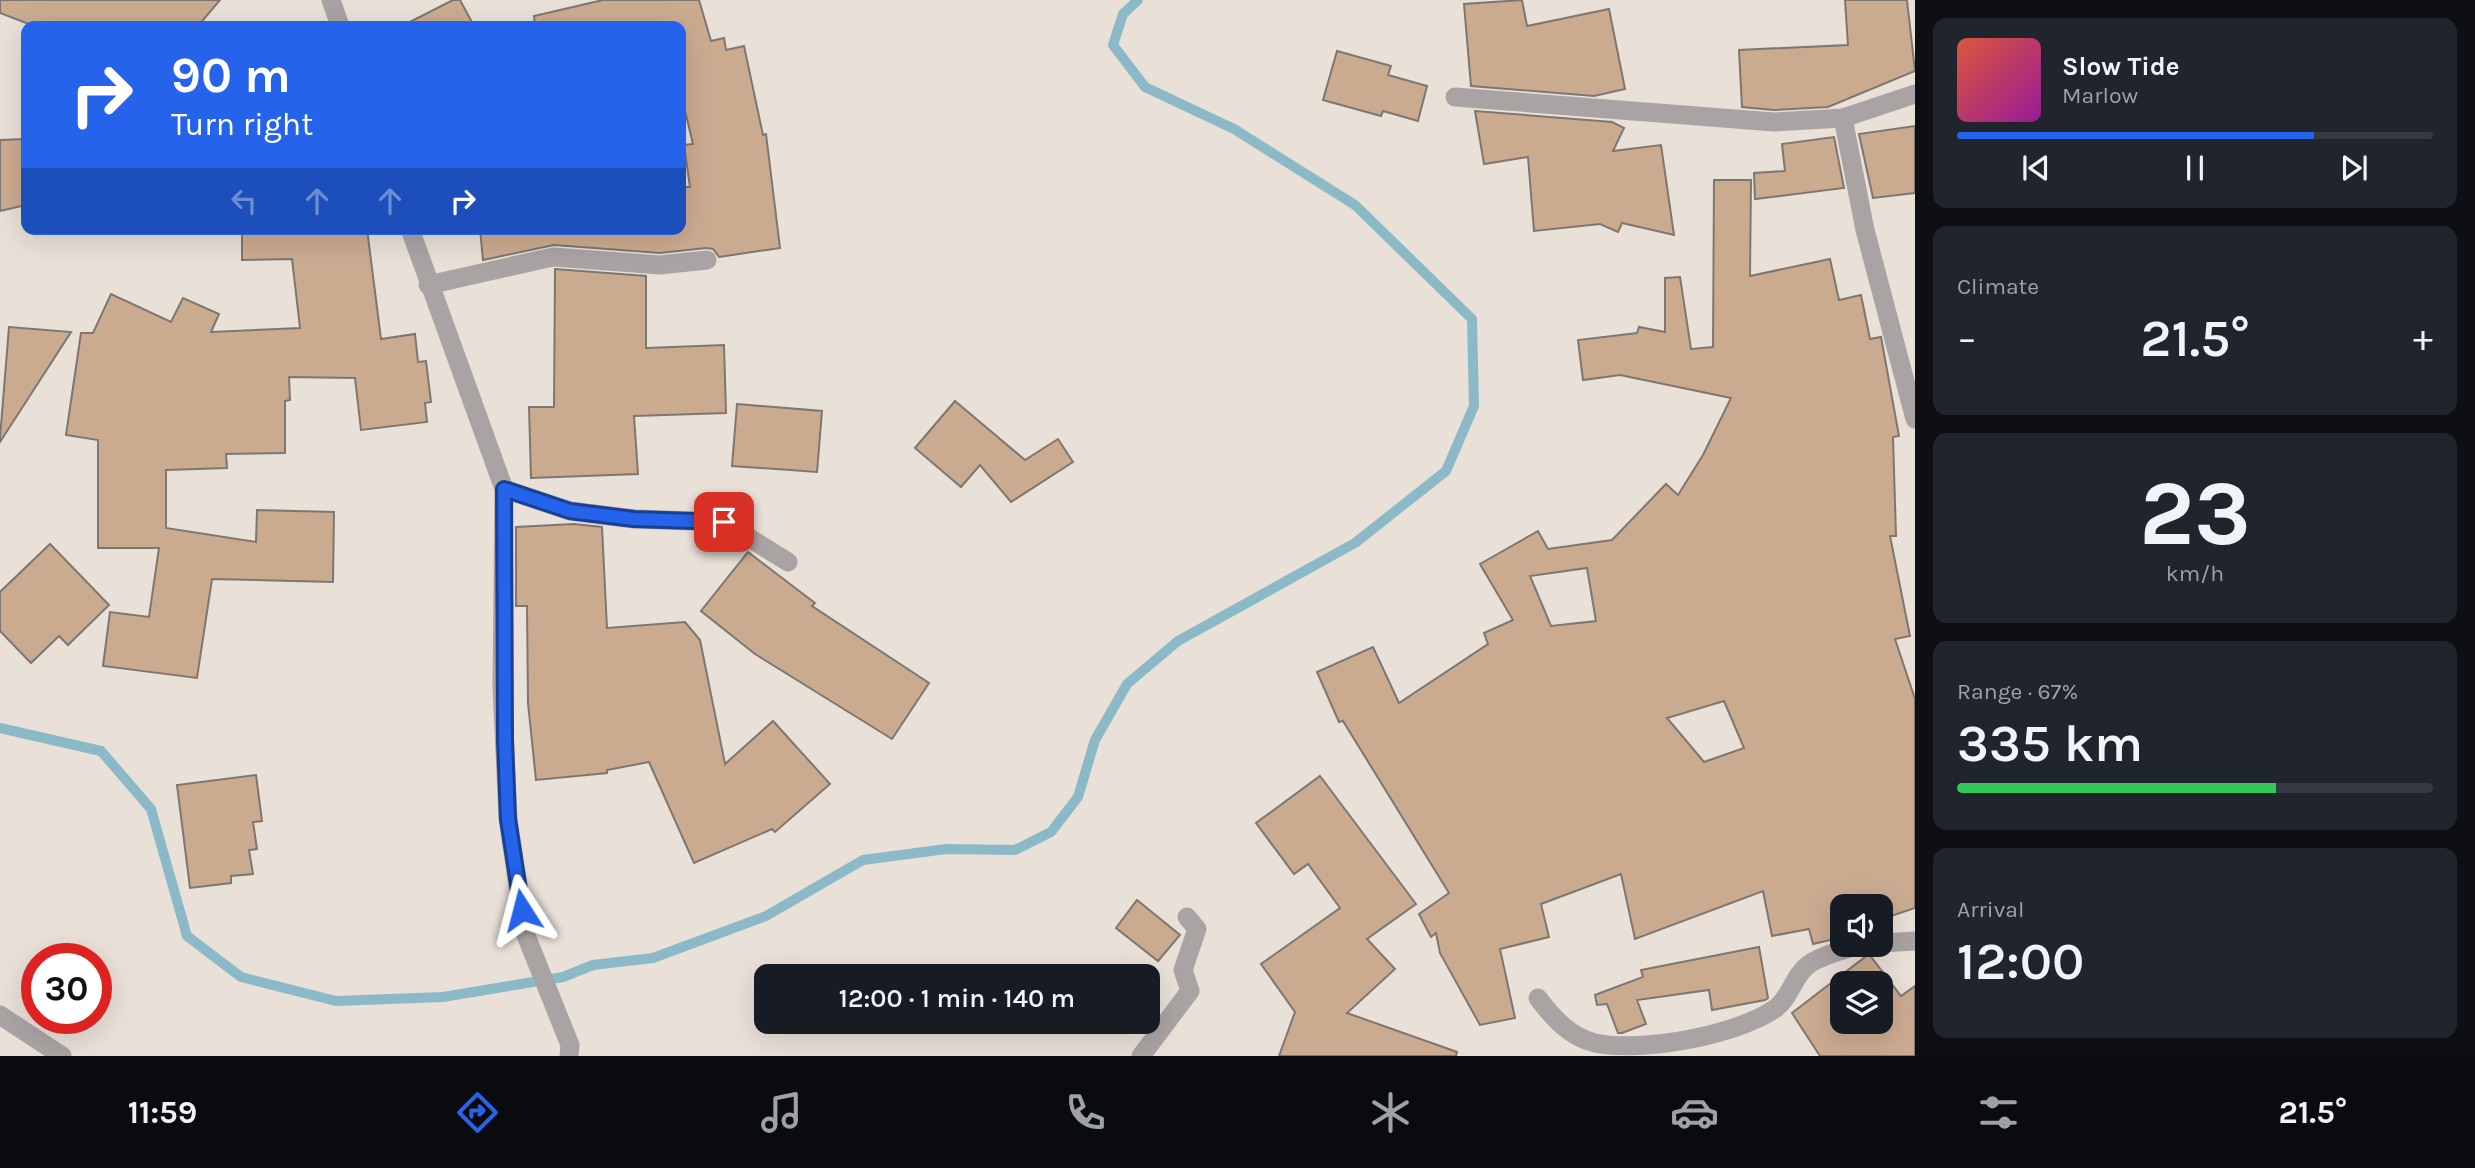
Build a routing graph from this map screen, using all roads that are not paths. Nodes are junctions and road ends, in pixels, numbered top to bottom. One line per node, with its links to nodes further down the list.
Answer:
1 (331, 0): 2 (street)
2 (338, 21)
3 (1915, 94): 5 (street)
4 (1455, 97): 5 (street)
5 (1843, 118): 9 (street)
6 (412, 235): 8 (street)
7 (707, 260): 8 (street)
8 (428, 285): 10 (street)
9 (1915, 419)
10 (504, 489): 11 (street); 19 (street)
11 (788, 562)
12 (1187, 917): 20 (street)
13 (1915, 941): 14 (street)
14 (1893, 942)
15 (1830, 956): 16 (street)
16 (1538, 998)
17 (0, 1015): 18 (street)
18 (62, 1056)
19 (569, 1056)
20 (1141, 1056)

